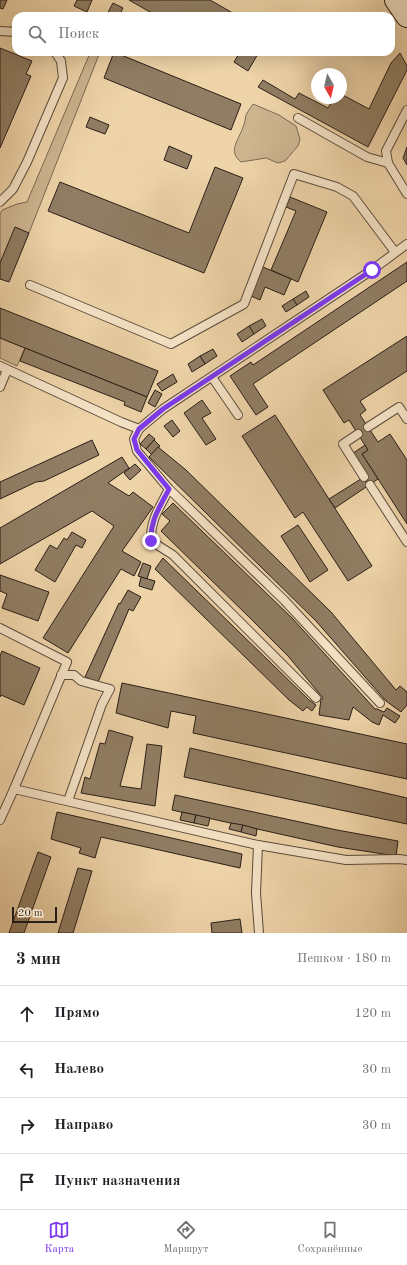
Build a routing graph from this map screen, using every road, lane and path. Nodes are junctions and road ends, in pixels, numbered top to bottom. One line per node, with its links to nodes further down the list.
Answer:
1 (396, 0): 2 (street)
2 (407, 16)
3 (0, 31): 4 (lane)
4 (12, 32)
5 (58, 56): 10 (lane)
6 (407, 110): 8 (lane)
7 (298, 118): 8 (lane)
8 (388, 163): 9 (lane)
9 (407, 194)
10 (0, 202)
11 (407, 244): 12 (lane)
12 (396, 252): 13 (lane); 15 (lane)
13 (30, 285)
14 (4, 368): 16 (lane); 20 (lane)
15 (212, 377): 17 (lane); 20 (lane)
16 (0, 387)
17 (238, 415)
18 (407, 419): 19 (lane)
19 (368, 427)
20 (139, 429): 24 (lane)
21 (358, 434): 22 (lane)
22 (364, 477)
23 (370, 485): 25 (lane)
24 (169, 489): 28 (lane); 29 (lane)
25 (407, 542)
26 (0, 628): 27 (lane)
27 (61, 675): 30 (lane); 31 (lane)
28 (316, 698)
29 (380, 703)
30 (14, 789): 31 (lane); 32 (lane)
31 (68, 801): 33 (lane)
32 (0, 820)
33 (258, 845): 34 (lane); 35 (lane)
34 (407, 860)
35 (259, 933)

